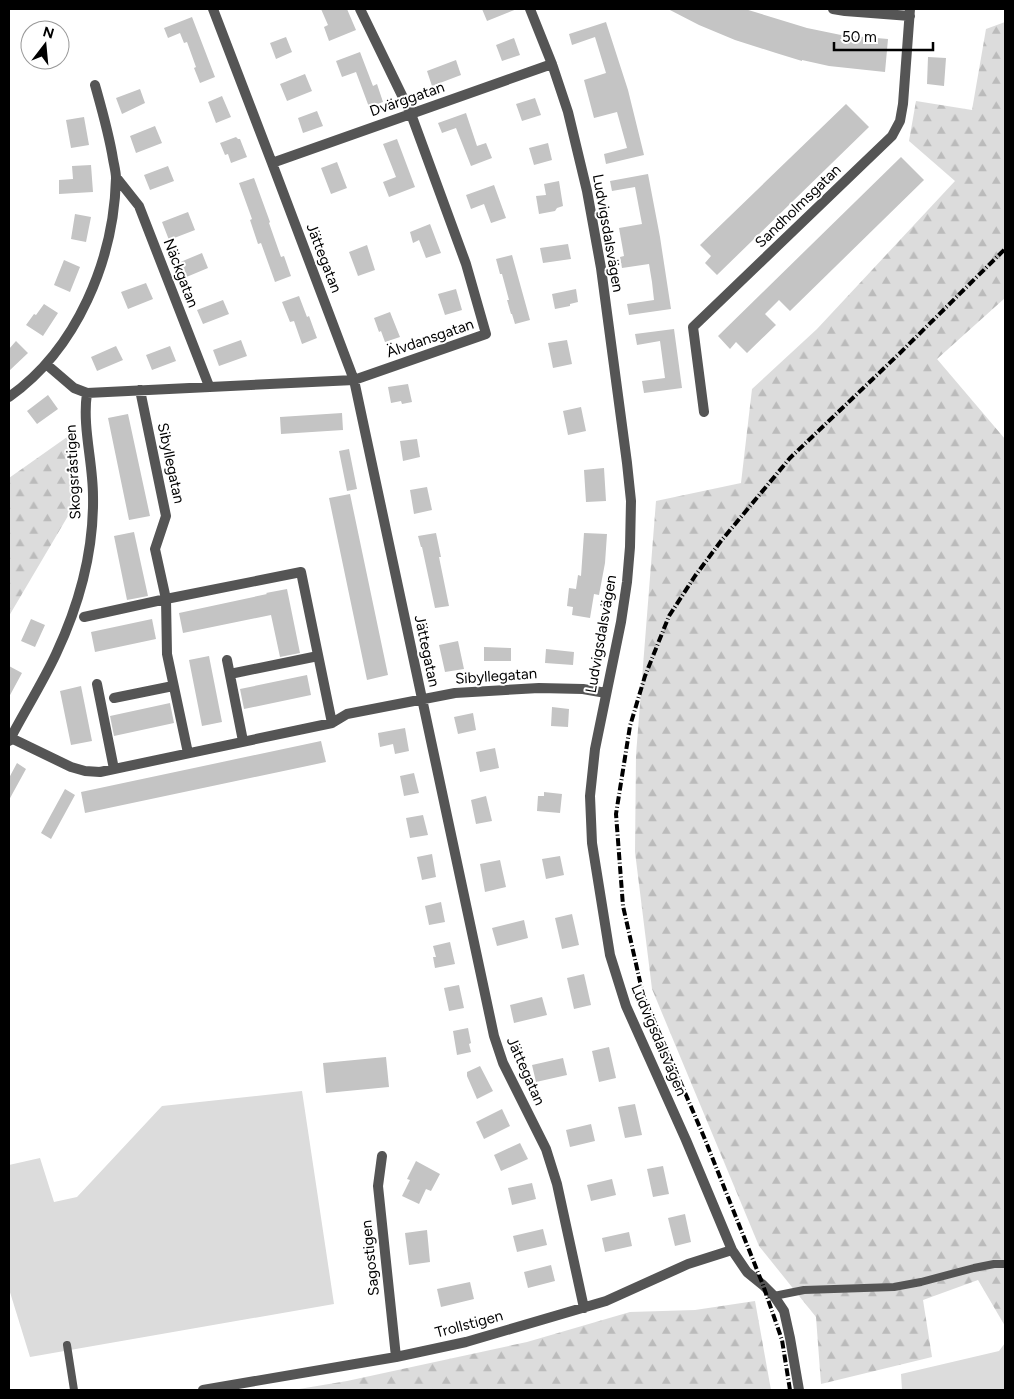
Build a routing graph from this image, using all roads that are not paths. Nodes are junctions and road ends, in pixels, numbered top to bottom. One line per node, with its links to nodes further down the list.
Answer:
1 (213, 9): 9 (street, Jättegatan)
2 (360, 9): 8 (street, Älvdansgatan)
3 (530, 9): 6 (street, Ludvigsdalsvägen)
4 (833, 9): 5 (street)
5 (910, 12): 17 (street, Sandholmsgatan)
6 (552, 64): 8 (street, Dvärggatan); 25 (street, Ludvigsdalsvägen)
7 (95, 85): 10 (street)
8 (411, 114): 9 (street, Dvärggatan); 12 (street, Älvdansgatan)
9 (272, 163): 12 (street, Jättegatan)
10 (116, 177): 11 (street); 13 (street, Näckgatan)
11 (46, 364): 15 (street); 16 (street)
12 (354, 380): 13 (street, Älvdansgatan); 27 (street, Jättegatan)
13 (209, 386): 14 (street, Älvdansgatan)
14 (140, 390): 15 (street, Älvdansgatan); 18 (street, Sibyllegatan)
15 (87, 394): 29 (street, Skogsråstigen)
16 (9, 397)
17 (704, 412)
18 (166, 599): 19 (street); 20 (street); 24 (street, Sibyllegatan)
19 (84, 617)
20 (318, 656): 22 (street); 28 (street)
21 (227, 660): 22 (street)
22 (230, 674): 30 (street)
23 (97, 684): 32 (street)
24 (173, 686): 26 (street); 31 (street, Sibyllegatan)
25 (606, 693): 27 (street, Sibyllegatan); 34 (street, Ludvigsdalsvägen)
26 (114, 698)
27 (422, 699): 28 (street, Sibyllegatan); 37 (street, Jättegatan)
28 (332, 723): 30 (street, Sibyllegatan)
29 (10, 739): 32 (street, Sibyllegatan)
30 (243, 741): 31 (street, Sibyllegatan)
31 (188, 753): 32 (street, Sibyllegatan)
32 (114, 768)
33 (382, 1156): 39 (street, Sagostigen)
34 (732, 1250): 36 (street, Ludvigsdalsvägen); 37 (street, Trollstigen)
35 (1005, 1264): 36 (lane)
36 (774, 1296): 42 (street, Ludvigsdalsvägen)
37 (584, 1308): 39 (street, Trollstigen)
38 (67, 1345): 40 (lane)
39 (396, 1357): 41 (street, Trollstigen)
40 (74, 1390)
41 (203, 1390)
42 (799, 1390)

